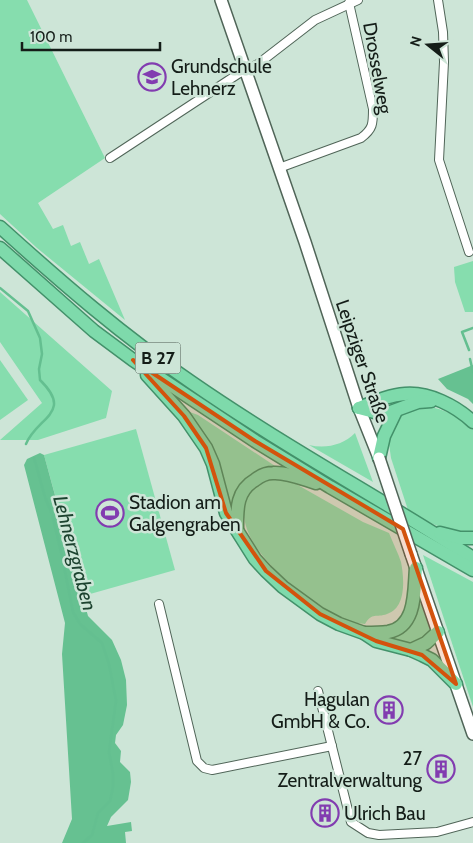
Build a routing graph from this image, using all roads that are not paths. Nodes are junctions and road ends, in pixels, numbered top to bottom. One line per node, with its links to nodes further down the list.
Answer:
1 (221, 0): 5 (main road, Leipziger Straße)
2 (358, 0): 4 (street)
3 (438, 0): 10 (street)
4 (349, 3): 5 (street); 7 (street, Drosselweg)
5 (246, 70): 6 (street); 7 (main road, Leipziger Straße)
6 (110, 158)
7 (280, 168): 13 (main road, Leipziger Straße)
8 (0, 227): 19 (highway, B 27)
9 (0, 248): 11 (highway, B 27)
10 (469, 252)
11 (134, 360): 17 (highway, B 27); 18 (highway)
12 (438, 400): 13 (highway); 14 (highway); 15 (highway)
13 (359, 408): 14 (highway); 16 (main road, Leipziger Straße)
14 (396, 411): 16 (highway)
15 (473, 422)
16 (377, 453): 22 (main road, Leipziger Straße, bridge)
17 (330, 487): 18 (highway); 23 (highway, B 27)
18 (237, 529): 26 (highway)
19 (428, 530): 20 (highway); 21 (highway, B 27)
20 (473, 538)
21 (473, 558)
22 (416, 568): 25 (main road, Leipziger Straße); 26 (highway)
23 (473, 570)
24 (159, 604): 31 (street)
25 (438, 632): 27 (highway); 28 (main road, Leipziger Straße)
26 (377, 637): 27 (highway)
27 (411, 650): 28 (highway)
28 (456, 684): 30 (main road, Leipziger Straße)
29 (318, 690): 31 (street)
30 (473, 734)
31 (332, 746): 32 (street)
32 (473, 822)

